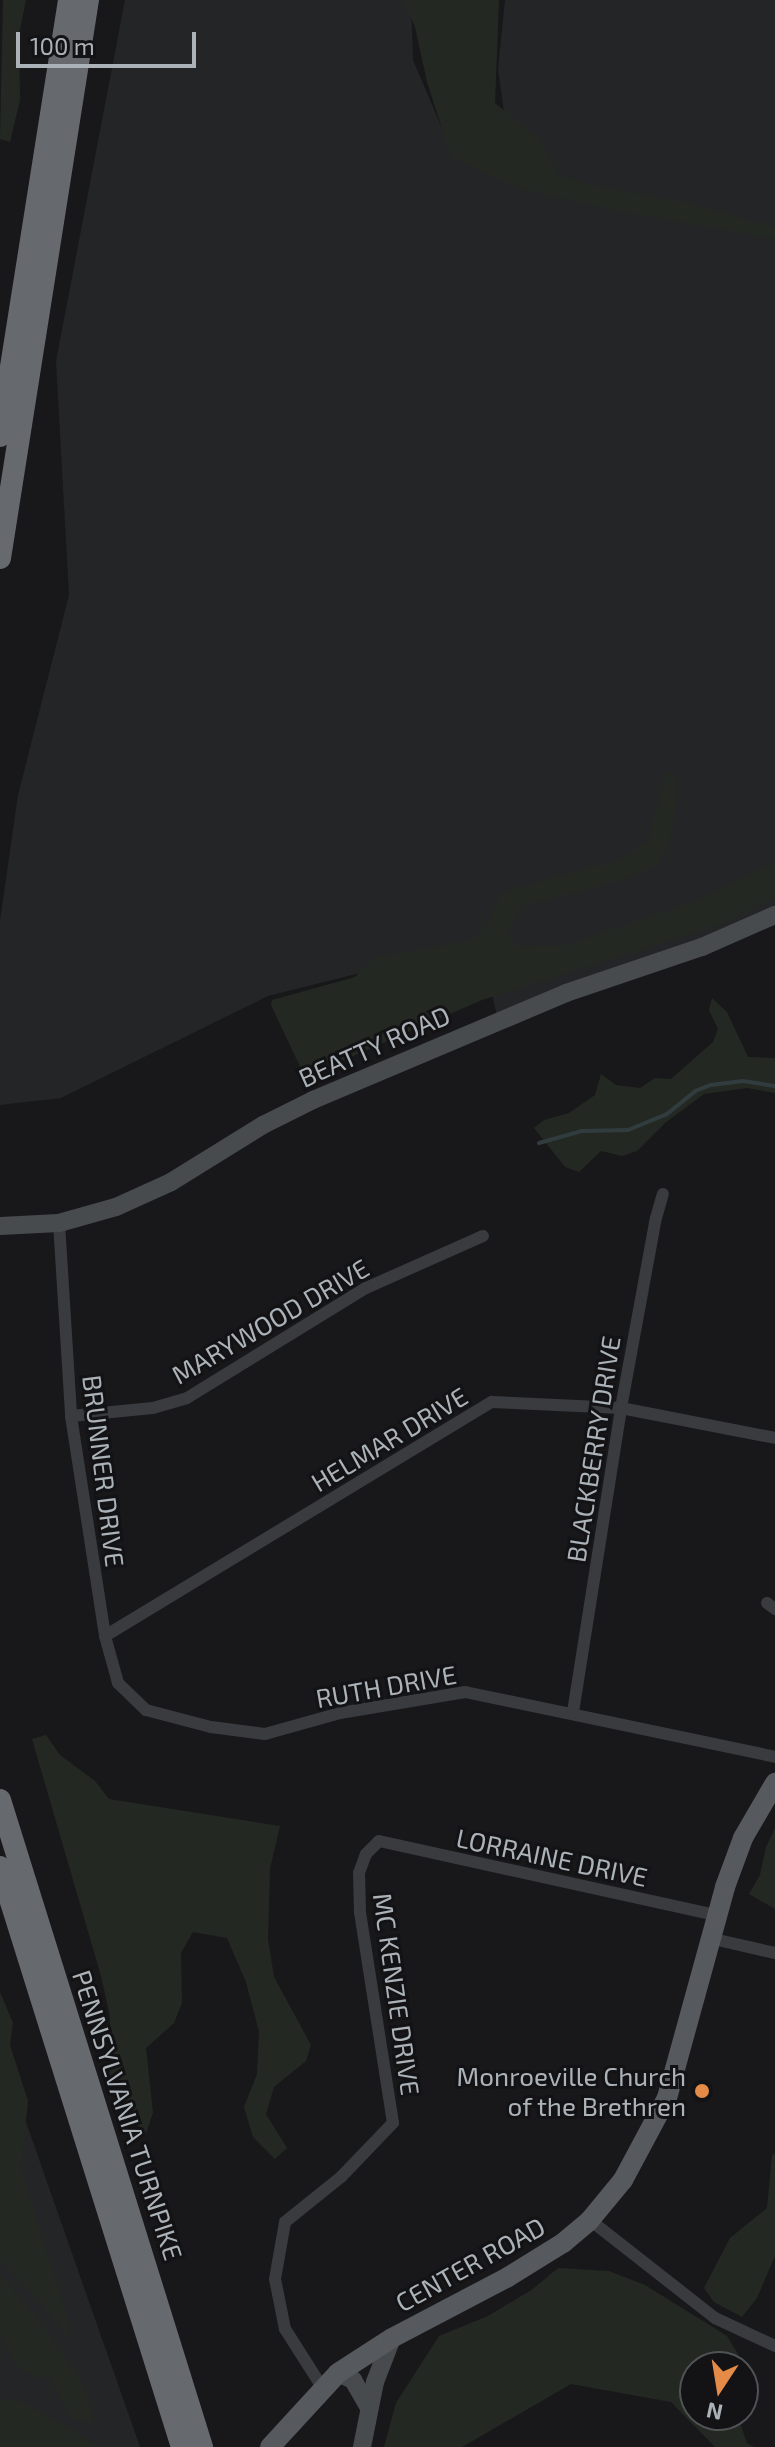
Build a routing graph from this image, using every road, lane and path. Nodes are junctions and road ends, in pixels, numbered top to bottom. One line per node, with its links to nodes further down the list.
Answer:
1 (69, 0): 3 (highway)
2 (88, 0): 4 (highway)
3 (0, 436)
4 (0, 558)
5 (775, 915): 7 (street, BEATTY ROAD)
6 (663, 1194): 10 (street, BLACKBERRY DRIVE)
7 (59, 1223): 8 (street, BEATTY ROAD); 11 (street, BRUNNER DRIVE)
8 (0, 1226)
9 (483, 1236): 11 (street, MARYWOOD DRIVE)
10 (621, 1408): 12 (street, HELMAR DRIVE); 13 (street, HELMAR DRIVE); 15 (street, BLACKBERRY DRIVE)
11 (71, 1416): 13 (street, BRUNNER DRIVE)
12 (775, 1438)
13 (105, 1636): 14 (street, BRUNNER DRIVE)
14 (146, 1710): 15 (street, RUTH DRIVE)
15 (573, 1712): 16 (street, RUTH DRIVE)
16 (775, 1757)
17 (775, 1783): 21 (main road, CENTER ROAD)
18 (0, 1800): 31 (highway, PENNSYLVANIA TURNPIKE)
19 (379, 1841): 21 (street, LORRAINE DRIVE); 28 (street, MC KENZIE DRIVE)
20 (0, 1867): 30 (highway, PENNSYLVANIA TURNPIKE)
21 (716, 1915): 22 (main road, CENTER ROAD)
22 (709, 1938): 23 (street); 24 (main road, CENTER ROAD)
23 (775, 1953)
24 (590, 2220): 25 (main road, CENTER ROAD); 26 (street)
25 (392, 2338): 27 (main road, CENTER ROAD); 29 (street)
26 (775, 2346)
27 (338, 2373): 28 (main road, CENTER ROAD); 29 (street)
28 (322, 2387): 32 (main road, CENTER ROAD)
29 (369, 2408): 33 (street)
30 (182, 2447)
31 (202, 2447)
32 (270, 2447)
33 (362, 2447)

